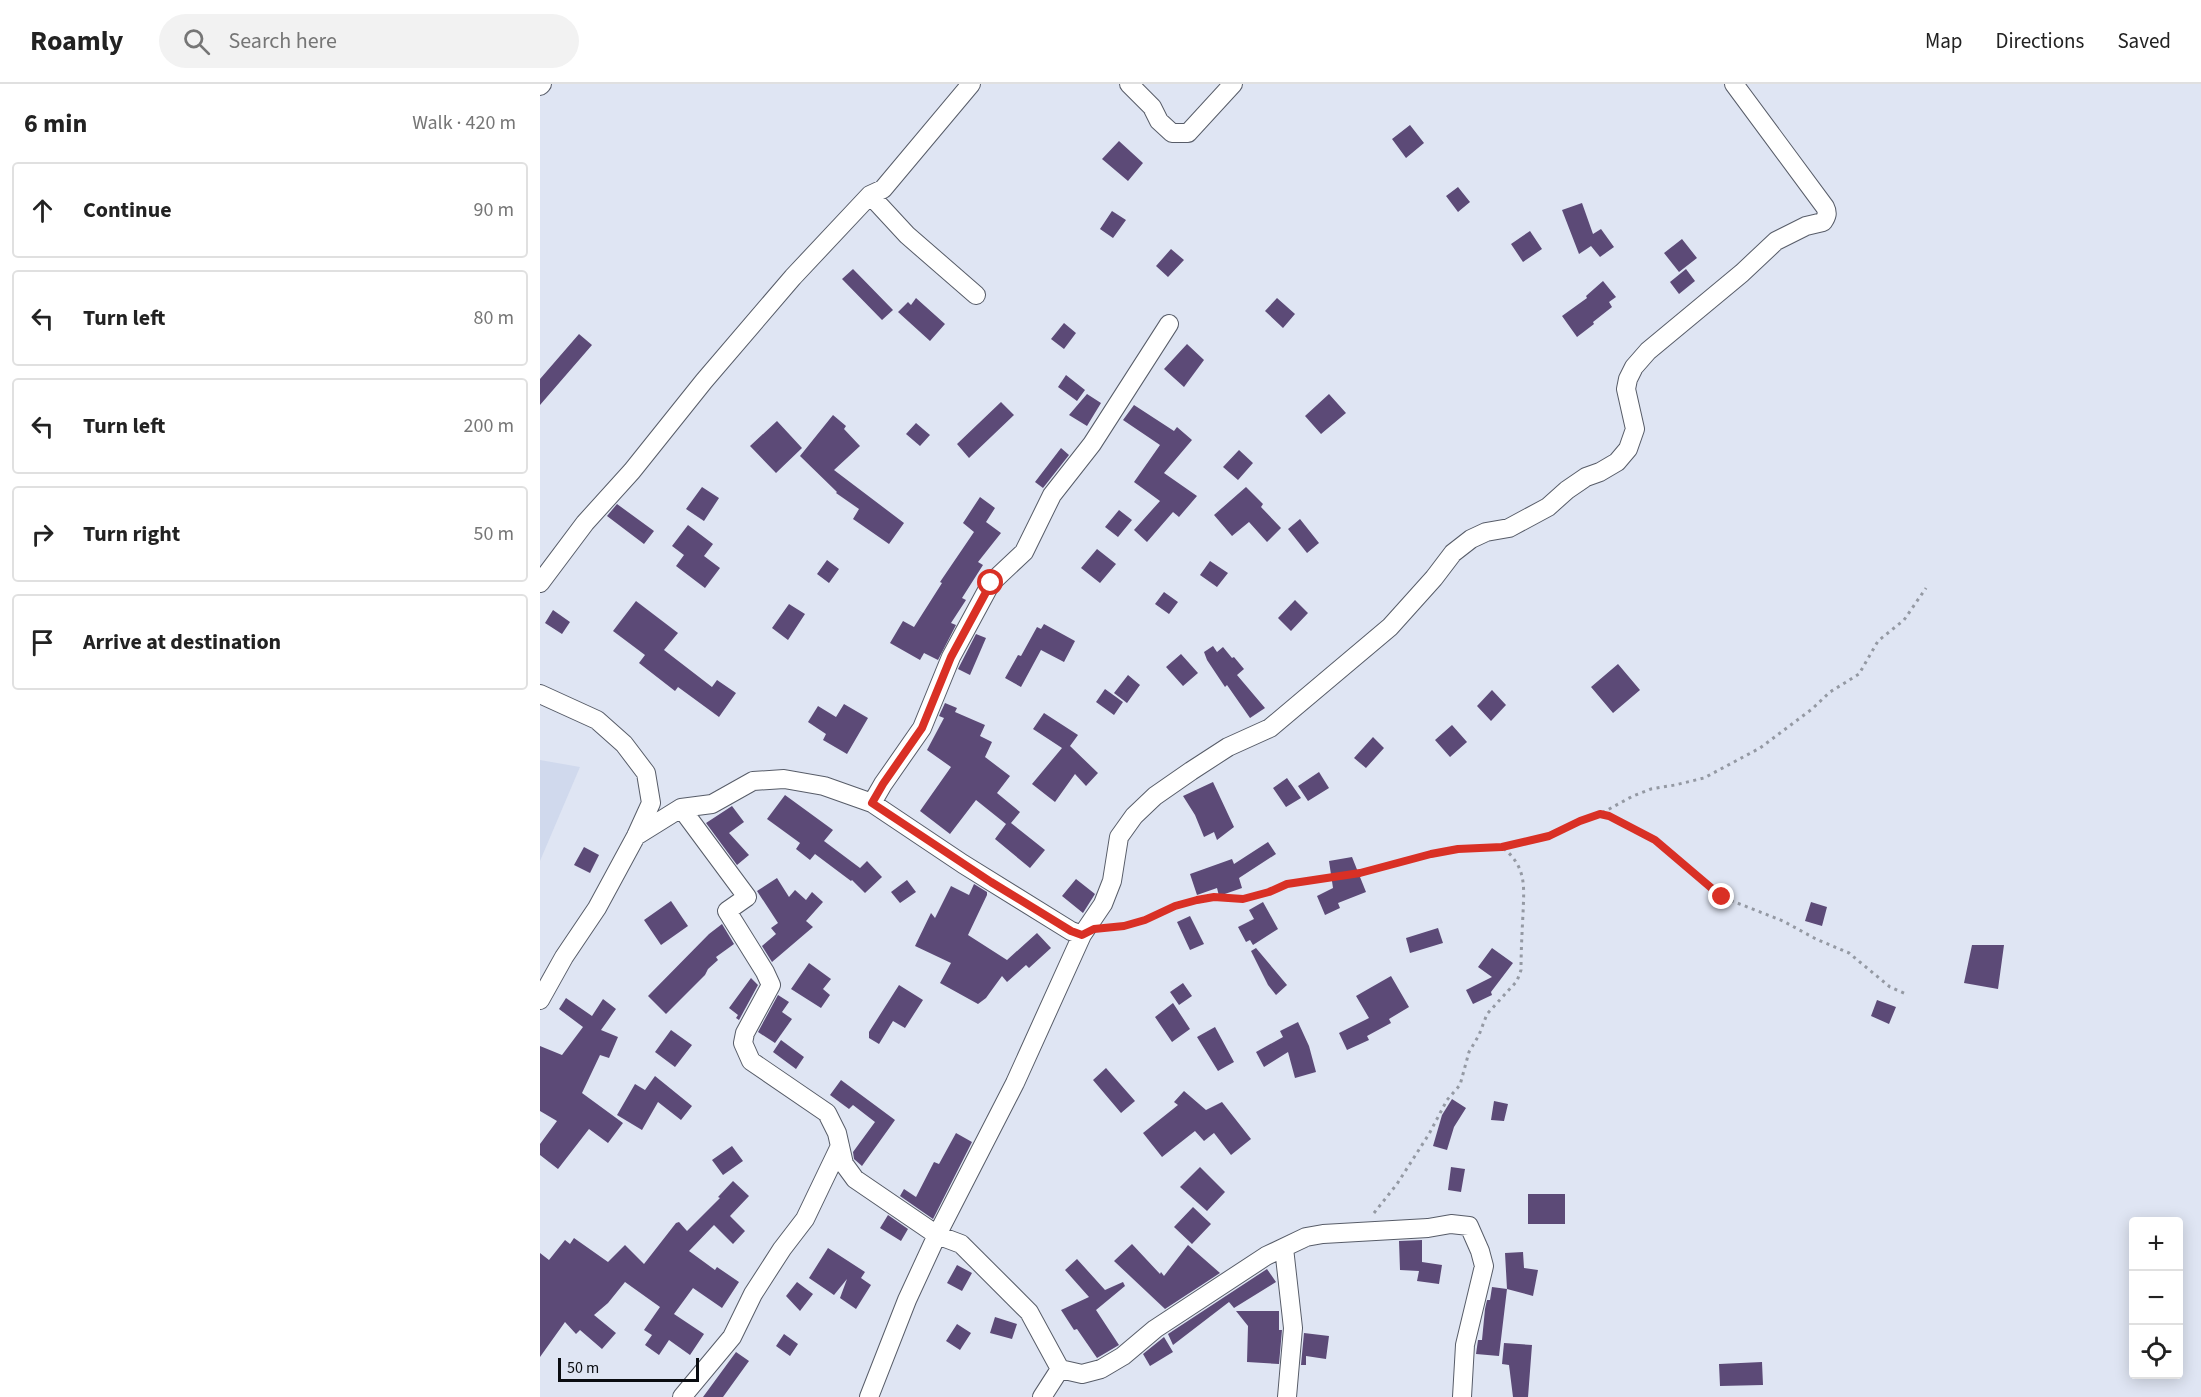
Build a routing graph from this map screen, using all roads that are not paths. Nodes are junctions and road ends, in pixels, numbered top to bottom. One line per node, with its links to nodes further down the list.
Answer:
1 (971, 84): 5 (street)
2 (1129, 84): 3 (street)
3 (1233, 84)
4 (1734, 84): 13 (street)
5 (870, 195): 6 (street); 8 (street)
6 (976, 296)
7 (1169, 324): 10 (street)
8 (540, 583)
9 (540, 694): 12 (street)
10 (872, 803): 11 (street); 13 (street)
11 (681, 808): 12 (street); 15 (street)
12 (636, 836): 14 (street)
13 (1082, 935): 18 (street)
14 (540, 1000)
15 (840, 1146): 16 (street); 17 (street)
16 (829, 1168): 17 (street); 21 (street)
17 (848, 1171): 18 (street)
18 (937, 1235): 20 (street); 22 (street)
19 (1284, 1248): 20 (street); 24 (street); 25 (street)
20 (1060, 1369): 23 (street)
21 (682, 1397)
22 (869, 1397)
23 (1042, 1397)
24 (1287, 1397)
25 (1462, 1397)

